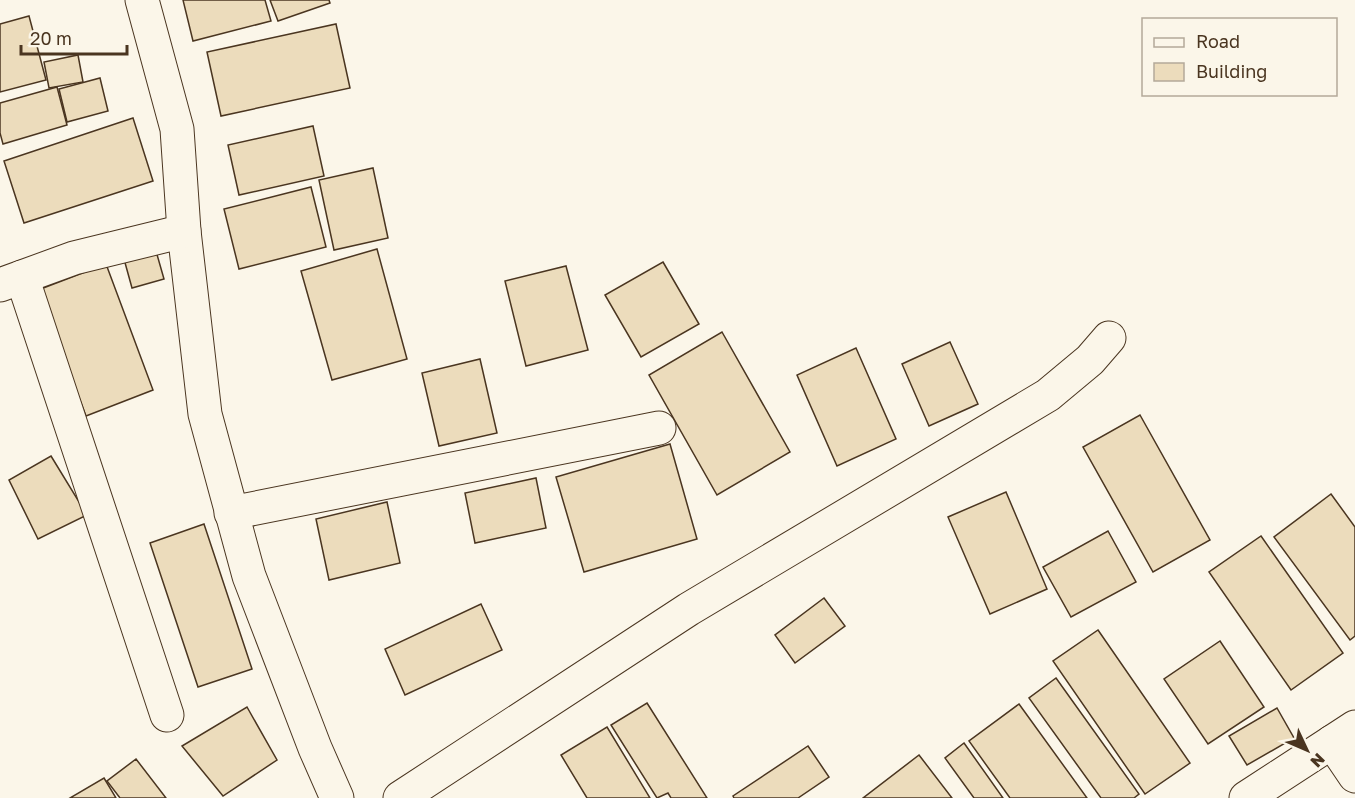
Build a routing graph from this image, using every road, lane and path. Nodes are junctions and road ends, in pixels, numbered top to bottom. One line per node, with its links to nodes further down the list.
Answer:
1 (142, 0): 2 (street)
2 (184, 231): 3 (street); 6 (street)
3 (11, 281): 7 (street)
4 (1109, 338): 11 (street)
5 (659, 428): 6 (street)
6 (231, 513): 10 (street)
7 (167, 715)
8 (1343, 734): 9 (street); 12 (street)
9 (1355, 776)
10 (337, 798)
11 (400, 798)
12 (1246, 798)

